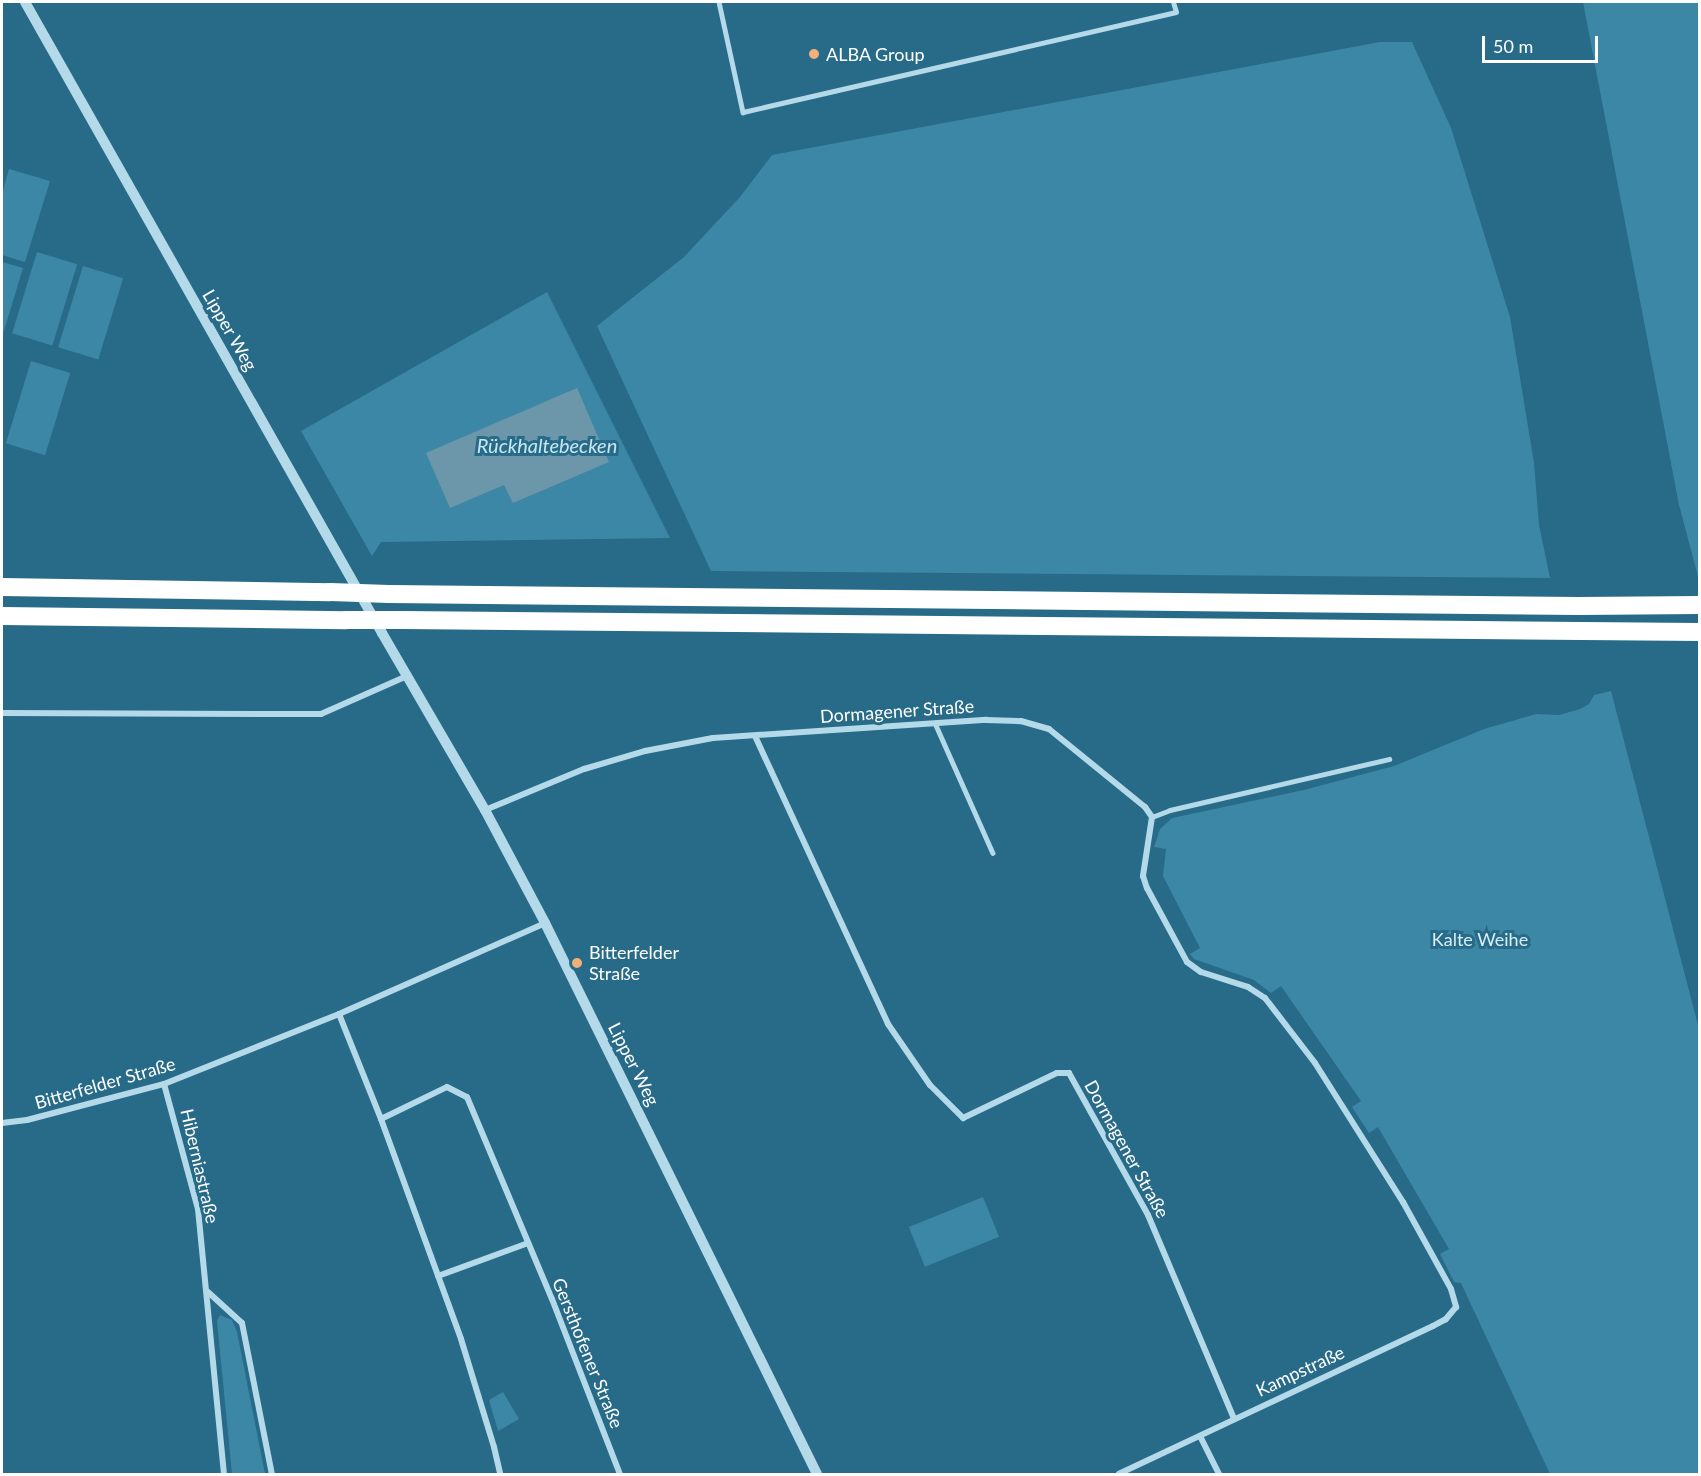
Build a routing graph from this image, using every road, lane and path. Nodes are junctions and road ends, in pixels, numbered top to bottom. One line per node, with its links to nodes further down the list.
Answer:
1 (25, 2): 8 (street, Lipper Weg)
2 (719, 2): 3 (lane)
3 (1173, 2)
4 (2, 587): 5 (highway, bridge)
5 (1695, 605)
6 (2, 619): 7 (highway, bridge)
7 (1698, 632)
8 (406, 675): 9 (street); 13 (street, Lipper Weg)
9 (2, 713)
10 (934, 723): 11 (street, Dormagener Straße); 14 (street, Dormagener Straße); 15 (lane)
11 (755, 736): 13 (street, Dormagener Straße); 24 (street, Dormagener Straße)
12 (1389, 759): 14 (lane)
13 (485, 810): 16 (street, Lipper Weg)
14 (1152, 817): 24 (street, Kampstraße)
15 (993, 853)
16 (545, 923): 17 (street, Bitterfelder Straße); 30 (street, Lipper Weg)
17 (339, 1014): 18 (street, Bitterfelder Straße); 19 (street)
18 (164, 1084): 20 (street, Bitterfelder Straße); 23 (street, Hiberniastraße)
19 (381, 1119): 21 (street, Gersthofener Straße); 22 (street)
20 (2, 1123)
21 (528, 1243): 22 (street); 29 (street, Gersthofener Straße)
22 (438, 1276): 28 (street)
23 (207, 1292): 26 (street, Hiberniastraße); 27 (street)
24 (1234, 1419): 25 (street, Kampstraße)
25 (1200, 1436): 31 (street, Kampstraße); 32 (street)
26 (224, 1474)
27 (272, 1474)
28 (500, 1474)
29 (620, 1474)
30 (817, 1474)
31 (1119, 1474)
32 (1219, 1474)

